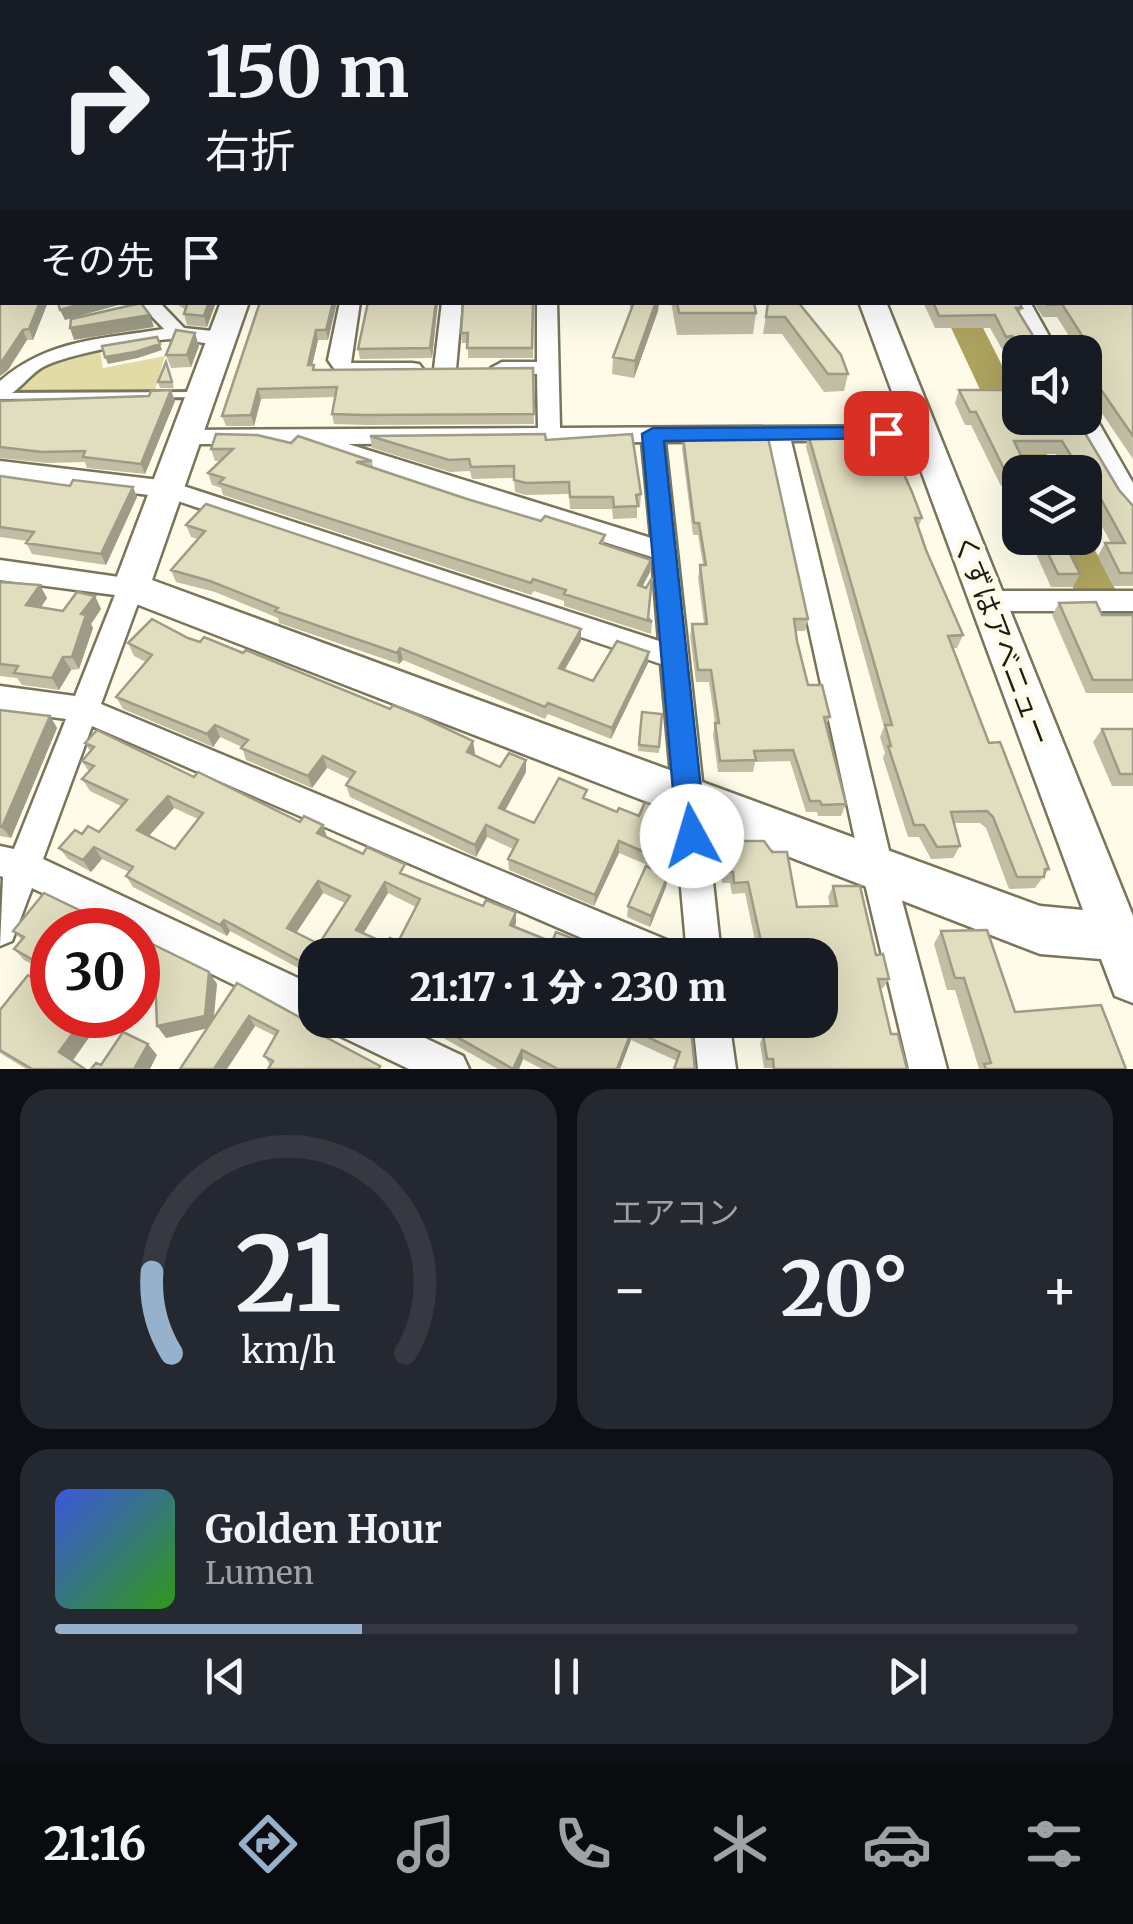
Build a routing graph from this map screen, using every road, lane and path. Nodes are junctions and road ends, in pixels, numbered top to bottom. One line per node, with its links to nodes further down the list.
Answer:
1 (235, 305): 10 (street)
2 (349, 305): 12 (street)
3 (452, 305): 12 (street)
4 (547, 305): 11 (street)
5 (873, 305): 16 (street, くずはアベニュー)
6 (1022, 305): 9 (street)
7 (145, 306): 8 (street)
8 (172, 333): 10 (street); 13 (street)
9 (1038, 335)
10 (222, 338): 14 (street)
11 (547, 368): 12 (street); 15 (street)
12 (462, 369)
13 (0, 394): 14 (lane)
14 (202, 395): 21 (street)
15 (549, 433): 17 (street); 20 (street)
16 (922, 433): 18 (street); 29 (street, くずはアベニュー)
17 (653, 434): 18 (street); 25 (street)
18 (778, 434): 35 (street)
19 (1094, 435): 24 (street)
20 (331, 436): 21 (street); 25 (street)
21 (186, 437): 23 (street)
22 (0, 469): 23 (street)
23 (168, 489): 27 (street); 30 (street)
24 (1133, 504)
25 (664, 552): 30 (street)
26 (0, 570): 27 (street)
27 (131, 586): 32 (street); 33 (street)
28 (1111, 601): 29 (street)
29 (988, 602): 39 (street, くずはアベニュー)
30 (674, 657): 33 (street)
31 (0, 698): 32 (street)
32 (85, 710): 34 (street); 37 (street)
33 (688, 797): 35 (street); 38 (street)
34 (12, 864): 36 (street); 40 (street)
35 (877, 868): 39 (street); 45 (street)
36 (0, 929)
37 (622, 938)
38 (702, 938)
39 (1125, 957)
40 (298, 997)
41 (385, 1038): 43 (street)
42 (714, 1038): 44 (street)
43 (450, 1069)
44 (717, 1069)
45 (928, 1069)

